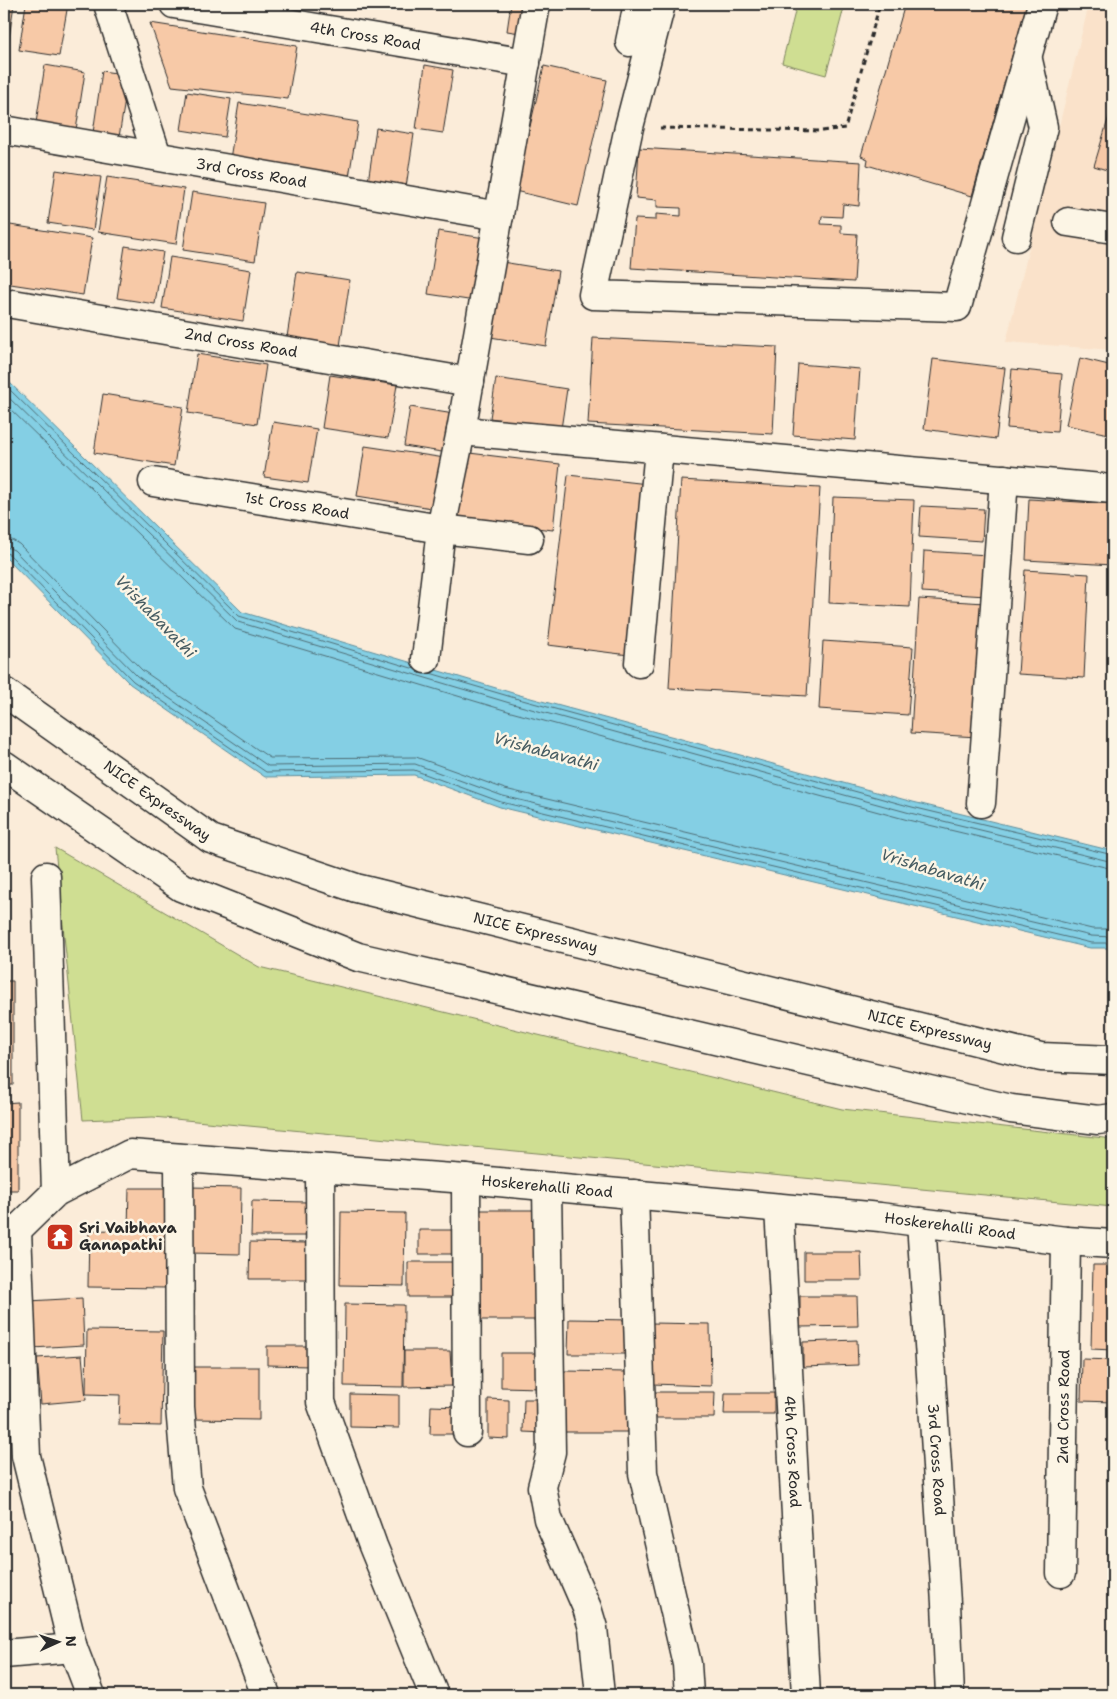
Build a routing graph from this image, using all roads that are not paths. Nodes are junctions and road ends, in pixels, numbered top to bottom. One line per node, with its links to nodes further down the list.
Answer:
1 (108, 4): 11 (main road)
2 (174, 4): 9 (main road, 4th Cross Road)
3 (536, 4): 9 (main road)
4 (638, 4): 7 (main road)
5 (661, 4): 8 (main road)
6 (1042, 4): 8 (main road)
7 (630, 42)
8 (1027, 56): 15 (main road)
9 (526, 63): 12 (main road)
10 (4, 130): 11 (main road, 3rd Cross Road)
11 (157, 156): 12 (main road, 3rd Cross Road)
12 (499, 216): 17 (main road)
13 (1068, 222): 14 (main road)
14 (1113, 229)
15 (1016, 237)
16 (13, 304): 17 (main road, 2nd Cross Road)
17 (470, 382): 18 (main road)
18 (462, 431): 19 (main road); 23 (main road)
19 (659, 448): 20 (main road); 26 (main road)
20 (1004, 479): 22 (main road); 29 (main road)
21 (153, 482): 23 (main road, 1st Cross Road)
22 (1113, 489)
23 (441, 529): 24 (main road, 1st Cross Road); 25 (main road)
24 (529, 539)
25 (426, 658)
26 (639, 663)
27 (4, 692): 31 (main road, NICE Expressway)
28 (4, 765): 32 (main road)
29 (981, 803)
30 (46, 876): 37 (main road)
31 (1113, 1060)
32 (1113, 1118)
33 (179, 1158): 34 (main road, Hoskerehalli Road); 37 (main road, Hoskerehalli Road); 50 (main road)
34 (320, 1168): 35 (main road, Hoskerehalli Road); 51 (main road)
35 (466, 1179): 36 (main road, Hoskerehalli Road); 44 (main road)
36 (547, 1186): 38 (main road, Hoskerehalli Road); 52 (main road)
37 (56, 1192): 41 (main road, Hoskerehalli Road)
38 (634, 1194): 39 (main road, Hoskerehalli Road); 53 (main road)
39 (779, 1208): 40 (main road, Hoskerehalli Road); 54 (main road, 4th Cross Road)
40 (921, 1222): 42 (main road, Hoskerehalli Road); 55 (main road, 3rd Cross Road)
41 (10, 1230): 45 (main road)
42 (1066, 1241): 43 (main road, Hoskerehalli Road); 46 (main road, 2nd Cross Road)
43 (1113, 1244)
44 (468, 1432)
45 (15, 1457): 47 (main road)
46 (1061, 1573)
47 (73, 1648): 48 (main road); 49 (main road)
48 (4, 1654)
49 (91, 1695)
50 (266, 1695)
51 (434, 1695)
52 (600, 1695)
53 (689, 1695)
54 (806, 1695)
55 (950, 1695)

